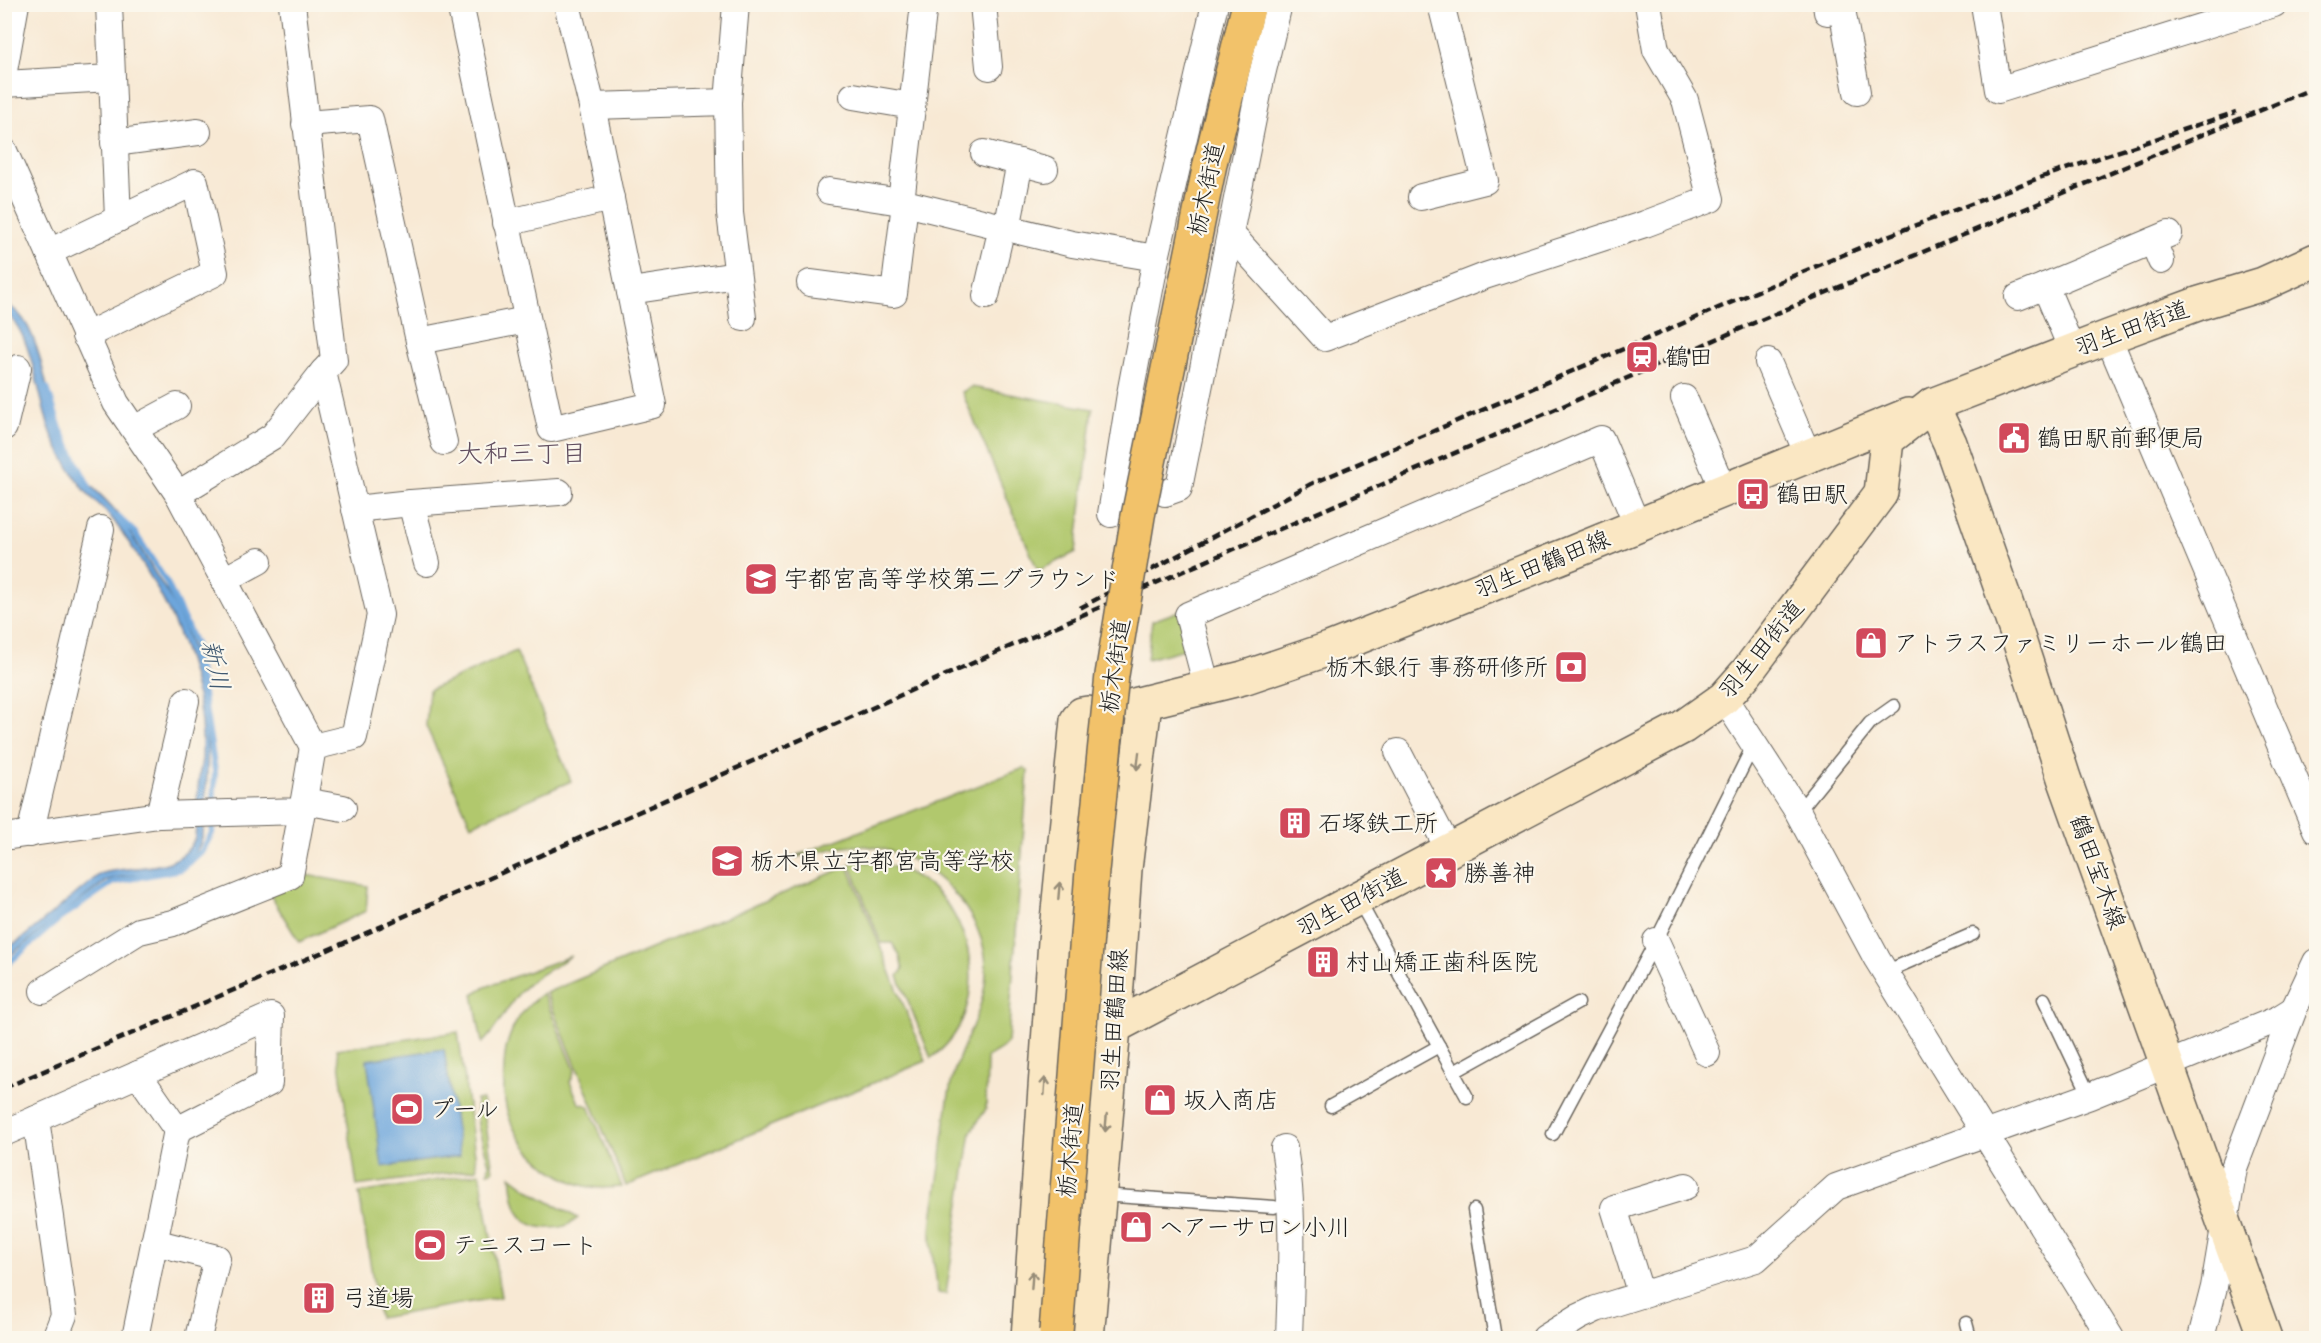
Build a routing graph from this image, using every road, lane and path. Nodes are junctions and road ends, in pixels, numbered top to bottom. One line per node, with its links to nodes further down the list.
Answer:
1 (16, 4): 18 (street)
2 (109, 4): 19 (street)
3 (292, 4): 26 (street)
4 (460, 4): 38 (street)
5 (567, 4): 24 (street)
6 (736, 4): 23 (street)
7 (924, 4): 25 (street)
8 (983, 4): 17 (street)
9 (1215, 4): 43 (street)
10 (1250, 4): 127 (main road, 栃木街道, bridge)
11 (1279, 4): 40 (street)
12 (1441, 4): 34 (street)
13 (1648, 4): 40 (street)
14 (1826, 4): 21 (street)
15 (1984, 4): 16 (street)
16 (2274, 4)
17 (989, 67)
18 (4, 71)
19 (111, 78): 20 (street); 28 (street)
20 (4, 84)
21 (1857, 92)
22 (853, 96): 25 (street)
23 (728, 102): 24 (street); 45 (street)
24 (592, 106): 35 (street)
25 (912, 106): 36 (street)
26 (305, 124): 55 (street); 59 (street)
27 (198, 132): 28 (street)
28 (114, 143): 37 (street)
29 (4, 151): 42 (street)
30 (984, 153): 31 (street)
31 (1020, 162): 32 (street); 39 (street)
32 (1045, 169)
33 (829, 191): 36 (street)
34 (1421, 197)
35 (611, 198): 38 (street); 48 (street)
36 (903, 202): 39 (street); 46 (street)
37 (118, 219): 42 (street); 53 (street)
38 (506, 223): 52 (street)
39 (1005, 228): 43 (street); 49 (street)
40 (1230, 232): 69 (street)
41 (2161, 245): 47 (street)
42 (49, 252): 53 (street)
43 (1156, 258): 73 (street)
44 (2316, 260): 54 (main road, 羽生田街道)
45 (737, 275): 48 (street); 51 (street)
46 (810, 283)
47 (2045, 286): 50 (street); 56 (street)
48 (630, 291): 52 (street)
49 (986, 296)
50 (2018, 297)
51 (743, 318)
52 (526, 320): 55 (street)
53 (85, 336): 64 (street)
54 (2108, 337): 56 (main road, 羽生田街道); 91 (street)
55 (419, 341): 65 (street)
56 (2072, 350): 61 (main road, 羽生田街道)
57 (1768, 362): 66 (street)
58 (18, 368): 63 (street)
59 (323, 372): 70 (street); 72 (street)
60 (1684, 398): 67 (street)
61 (1932, 405): 66 (main road, 羽生田鶴田線); 80 (main road, 羽生田街道); 107 (main road, 鶴田宝木線)
62 (177, 406): 64 (street)
63 (4, 427)
64 (134, 429): 70 (street)
65 (444, 442)
66 (1808, 455): 67 (main road, 羽生田鶴田線)
67 (1723, 489): 74 (main road, 羽生田鶴田線)
68 (559, 492): 71 (street)
69 (1165, 493)
70 (178, 494): 78 (street)
71 (411, 503): 72 (street); 77 (street)
72 (355, 509): 84 (street)
73 (1120, 510)
74 (1637, 525): 79 (main road, 羽生田鶴田線); 79 (street)
75 (101, 529): 92 (street)
76 (259, 561): 78 (street)
77 (427, 562)
78 (224, 580): 84 (street)
79 (1207, 687): 104 (main road, 羽生田鶴田線, one-way to 104)
80 (1724, 698): 85 (street); 94 (main road, 羽生田街道)
81 (186, 701): 90 (street)
82 (1894, 706): 89 (lane)
83 (1088, 713): 127 (main road, one-way to 83)
84 (313, 747): 87 (street)
85 (1754, 747): 89 (street); 97 (lane)
86 (1398, 752): 94 (street)
87 (303, 806): 88 (street); 90 (street); 100 (street)
88 (342, 808)
89 (1798, 813): 99 (street)
90 (159, 815): 92 (street)
91 (2316, 830)
92 (30, 834): 93 (street)
93 (4, 837)
94 (1449, 850): 95 (main road, 羽生田街道)
95 (1357, 898): 104 (main road, 羽生田街道); 105 (lane)
96 (1972, 934): 99 (lane)
97 (1656, 941): 106 (street); 116 (lane)
98 (2316, 962): 103 (street)
99 (1885, 972): 117 (street)
100 (43, 991)
101 (2044, 999): 110 (lane)
102 (1578, 1003): 108 (lane)
103 (2294, 1009): 107 (street); 123 (street)
104 (1114, 1027): 120 (main road, 羽生田鶴田線, one-way to 120)
105 (1439, 1046): 108 (lane); 112 (lane)
106 (1707, 1053)
107 (2168, 1064): 110 (street); 123 (main road, 鶴田宝木線)
108 (1454, 1072): 111 (lane)
109 (138, 1074): 113 (street); 114 (street); 114 (street)
110 (2090, 1096): 117 (street)
111 (1467, 1097)
112 (1331, 1106)
113 (36, 1119): 115 (street); 129 (street)
114 (177, 1130): 124 (street)
115 (4, 1133)
116 (1553, 1134)
117 (1987, 1134): 125 (street); 128 (street)
118 (1284, 1148): 133 (street)
119 (1686, 1186): 125 (street)
120 (1100, 1195): 121 (lane); 132 (main road, 羽生田鶴田線)
121 (1274, 1207)
122 (1474, 1210): 134 (lane)
123 (2224, 1223): 137 (street); 138 (main road, 鶴田宝木線)
124 (154, 1242): 130 (street); 131 (street)
125 (1641, 1295): 135 (street)
126 (1966, 1323): 136 (lane)
127 (1046, 1336)
128 (2101, 1336)
129 (55, 1338)
130 (135, 1338)
131 (198, 1338)
132 (1087, 1338)
133 (1289, 1338)
134 (1495, 1338)
135 (1545, 1338)
136 (1970, 1338)
137 (2202, 1338)
138 (2265, 1338)

